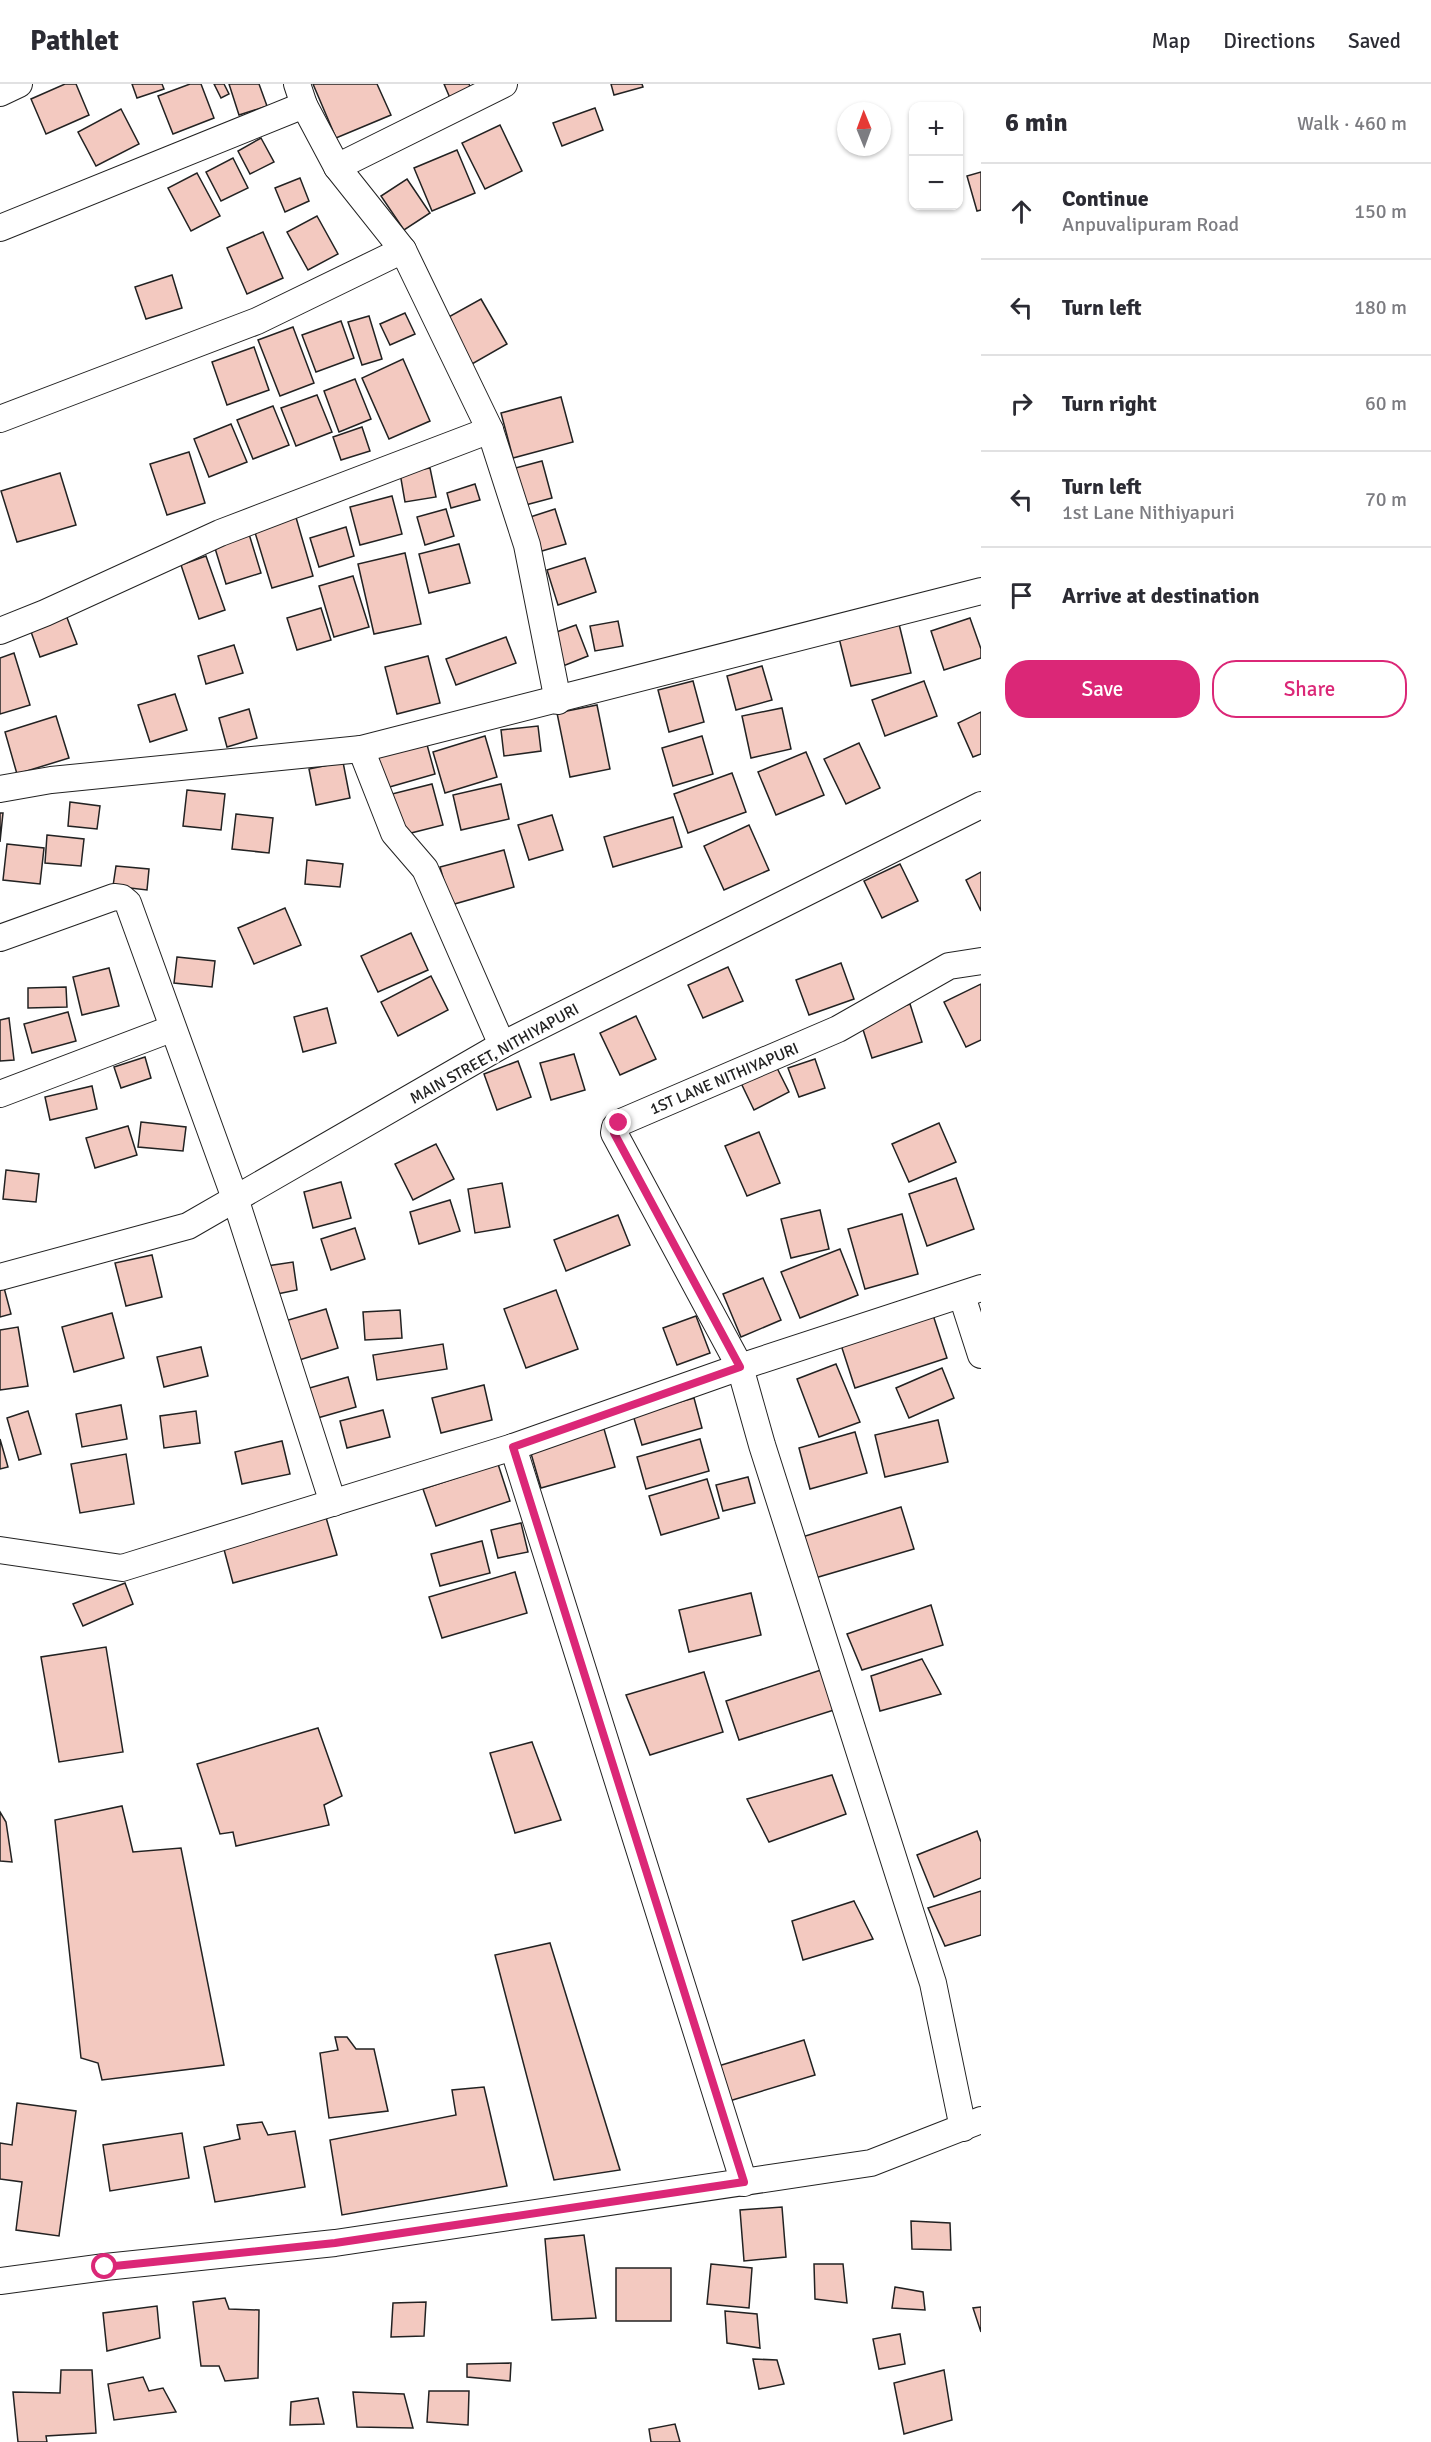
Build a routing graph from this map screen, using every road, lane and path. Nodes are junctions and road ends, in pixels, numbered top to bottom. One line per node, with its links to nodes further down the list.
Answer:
1 (19, 84): 3 (street)
2 (504, 84): 5 (street)
3 (0, 93)
4 (300, 95): 5 (street); 6 (street)
5 (337, 167): 7 (street)
6 (0, 228)
7 (403, 250): 8 (street); 9 (street)
8 (0, 419)
9 (490, 430): 11 (street); 12 (street)
10 (981, 591): 12 (street)
11 (0, 631)
12 (558, 701): 13 (street)
13 (362, 749): 14 (street); 19 (street)
14 (0, 789)
15 (981, 805): 19 (street, MAIN STREET, NITHIYAPURI)
16 (0, 938): 18 (street)
17 (981, 961): 25 (street, 1ST LANE NITHIYAPURI)
18 (171, 1029): 20 (street); 21 (street)
19 (502, 1046): 21 (street, MAIN STREET, NITHIYAPURI)
20 (0, 1094)
21 (236, 1201): 22 (street, MAIN STREET, NITHIYAPURI); 27 (street)
22 (0, 1277)
23 (971, 1292): 24 (street); 25 (street)
24 (981, 1354)
25 (740, 1367): 26 (street); 29 (street)
26 (513, 1447): 27 (street); 30 (street)
27 (333, 1503): 28 (street)
28 (0, 1551)
29 (972, 2124): 30 (street)
30 (744, 2182): 31 (street)
31 (0, 2281)

